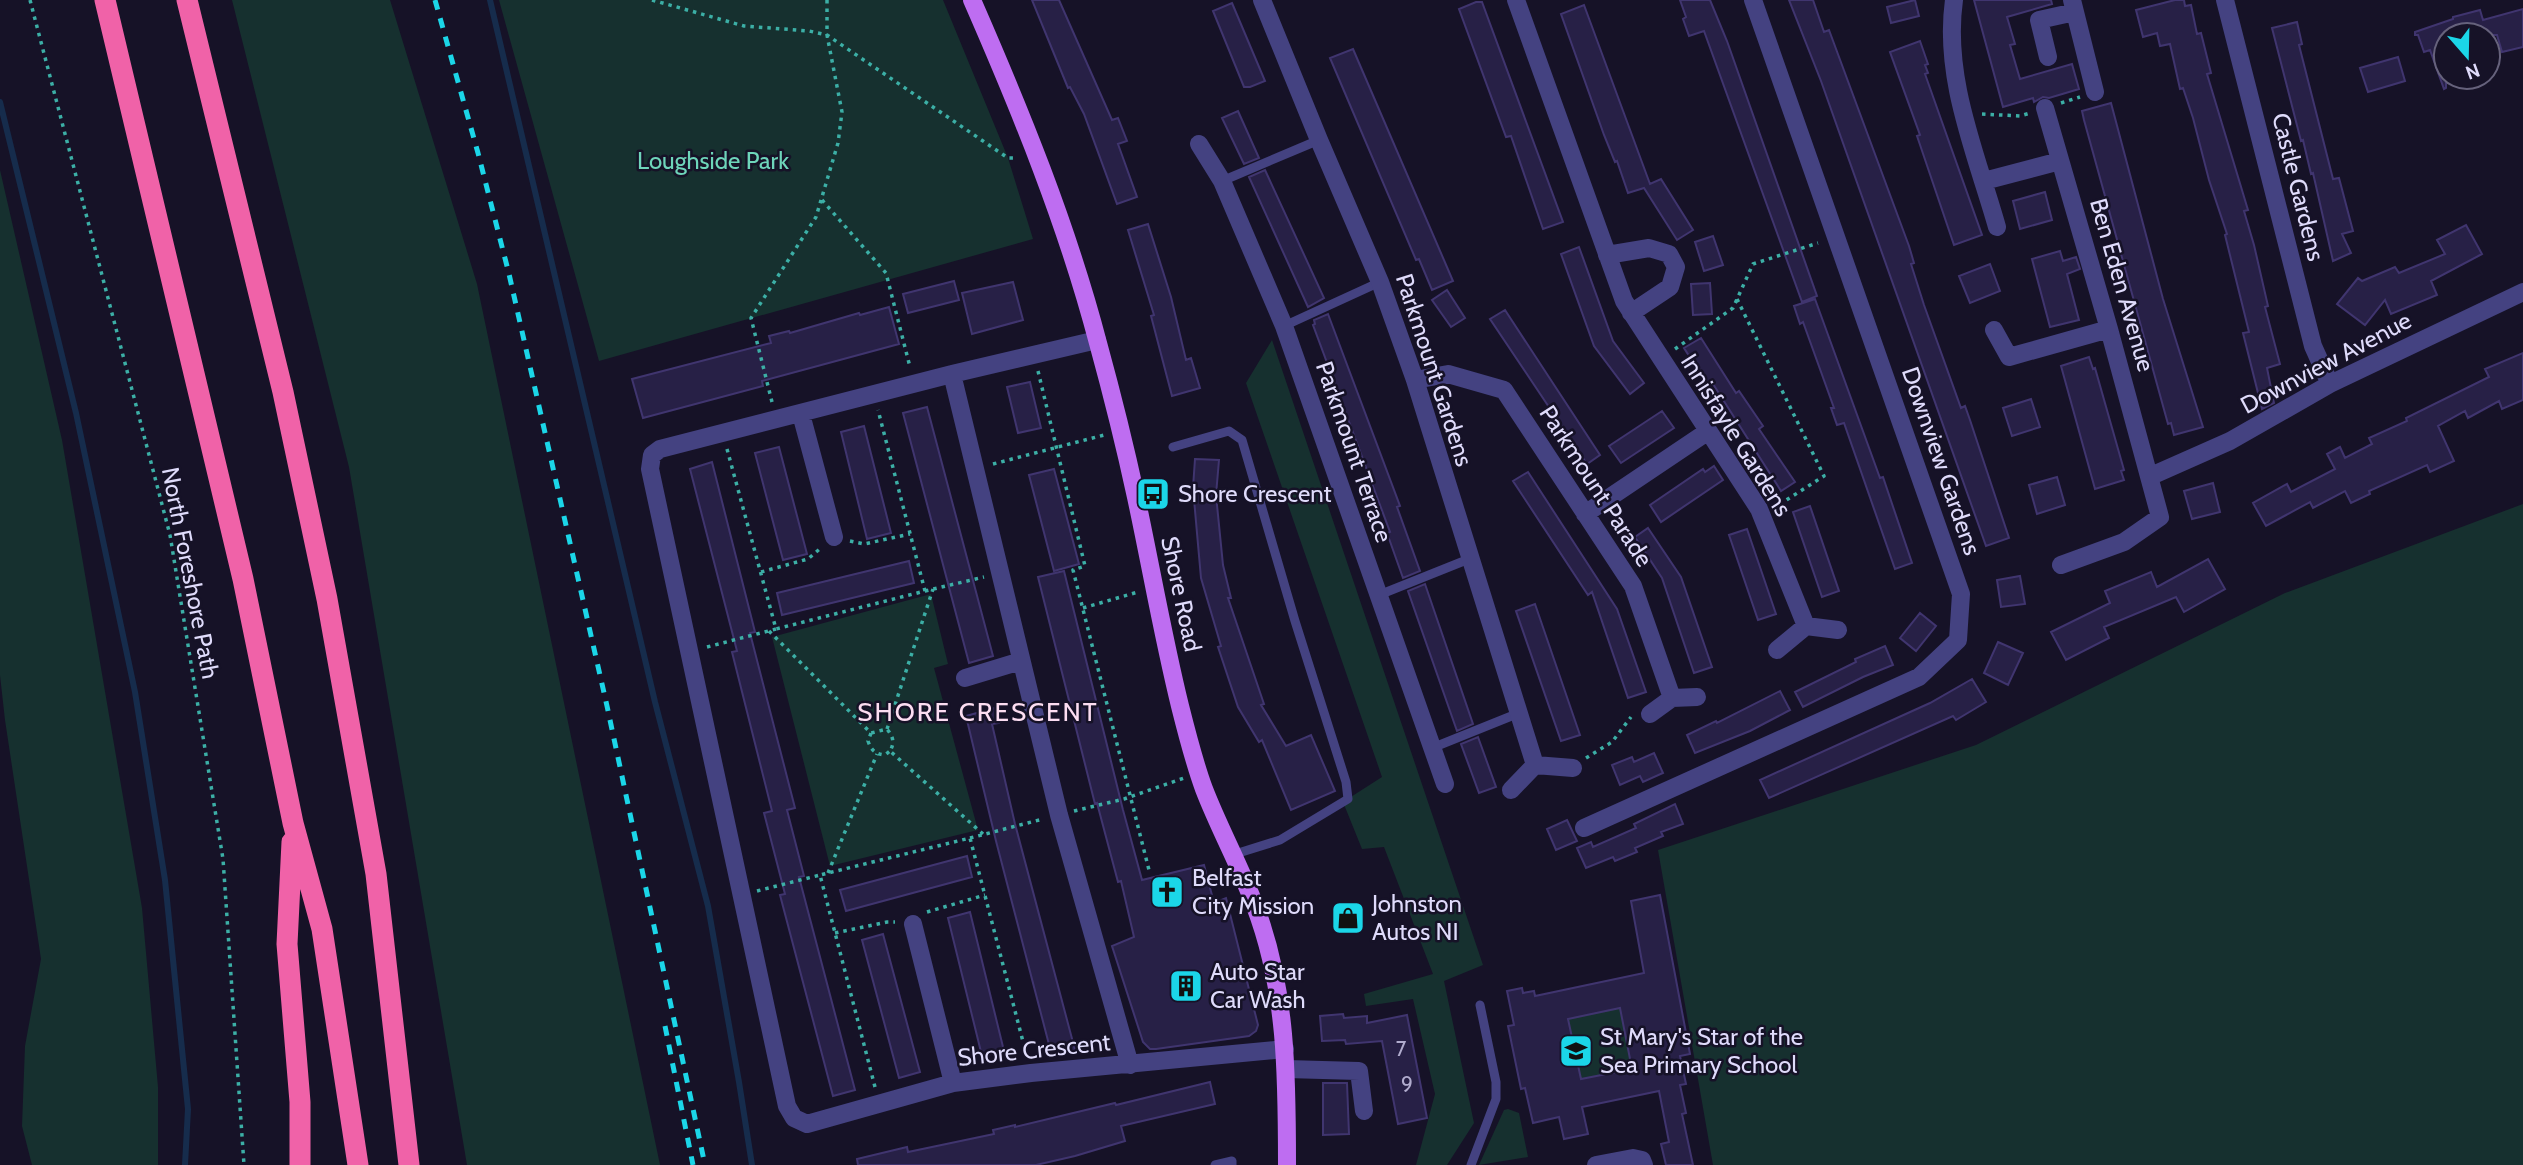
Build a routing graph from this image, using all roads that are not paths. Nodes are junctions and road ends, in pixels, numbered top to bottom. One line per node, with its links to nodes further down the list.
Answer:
1 (105, 0): 53 (highway)
2 (187, 0): 65 (highway)
3 (972, 0): 26 (main road, Shore Road)
4 (1262, 0): 13 (street, Parkmount Gardens)
5 (1516, 0): 19 (street, Innisfayle Gardens)
6 (1753, 0): 54 (street, Downview Gardens)
7 (1954, 0): 17 (street)
8 (2226, 0): 29 (street, Castle Gardens)
9 (2073, 6): 10 (street); 11 (street)
10 (2048, 57)
11 (2095, 92)
12 (2045, 108): 15 (street, Ben Eden Avenue)
13 (1319, 141): 16 (lane); 20 (street, Parkmount Gardens)
14 (1199, 144): 16 (street, Parkmount Terrace)
15 (2060, 161): 17 (street); 24 (street, Ben Eden Avenue)
16 (1222, 181): 23 (street, Parkmount Terrace)
17 (1984, 181): 18 (street)
18 (1997, 226)
19 (1607, 255): 22 (street, Innisfayle Gardens); 22 (street)
20 (1380, 282): 23 (lane); 28 (street, Parkmount Gardens)
21 (2523, 292): 29 (street, Downview Avenue)
22 (1631, 313): 31 (street, Innisfayle Gardens)
23 (1284, 326): 38 (street, Parkmount Terrace)
24 (2109, 329): 25 (street); 33 (street, Ben Eden Avenue)
25 (1994, 330)
26 (1097, 340): 27 (street); 55 (main road, Shore Road)
27 (952, 374): 30 (street); 42 (street)
28 (1415, 380): 34 (street, Parkmount Parade); 36 (street, Parkmount Gardens)
29 (2330, 384): 33 (street, Downview Avenue)
30 (801, 414): 35 (street); 61 (street, Shore Crescent)
31 (1707, 432): 34 (street); 39 (street, Innisfayle Gardens)
32 (1173, 447): 55 (lane)
33 (2151, 476): 37 (street, Ben Eden Avenue)
34 (1585, 514): 45 (street, Parkmount Parade)
35 (834, 537)
36 (1469, 559): 38 (lane); 46 (street, Parkmount Gardens)
37 (2061, 565)
38 (1379, 595): 48 (street, Parkmount Terrace)
39 (1806, 626): 40 (street); 41 (street)
40 (1838, 630)
41 (1777, 650)
42 (1021, 661): 43 (street); 59 (street)
43 (965, 678)
44 (1697, 697): 45 (street)
45 (1672, 698): 47 (street)
46 (1519, 713): 48 (lane); 49 (street, Parkmount Gardens)
47 (1650, 714)
48 (1432, 748): 51 (street, Parkmount Terrace)
49 (1535, 765): 50 (street); 52 (street)
50 (1573, 768)
51 (1445, 784)
52 (1511, 790)
53 (293, 823): 63 (highway); 64 (highway)
54 (1584, 828)
55 (1232, 855): 58 (main road, Shore Road)
56 (913, 924): 61 (street)
57 (1480, 1005): 69 (lane)
58 (1285, 1049): 59 (street, Shore Crescent); 60 (main road, Shore Road)
59 (1130, 1065): 61 (street, Shore Crescent)
60 (1286, 1069): 62 (street); 68 (main road, Shore Road)
61 (953, 1083)
62 (1364, 1111)
63 (300, 1165)
64 (358, 1165)
65 (409, 1165)
66 (1214, 1165): 67 (lane)
67 (1232, 1165)
68 (1287, 1165)
69 (1471, 1165)
70 (1596, 1165): 71 (street)
71 (1644, 1165)

